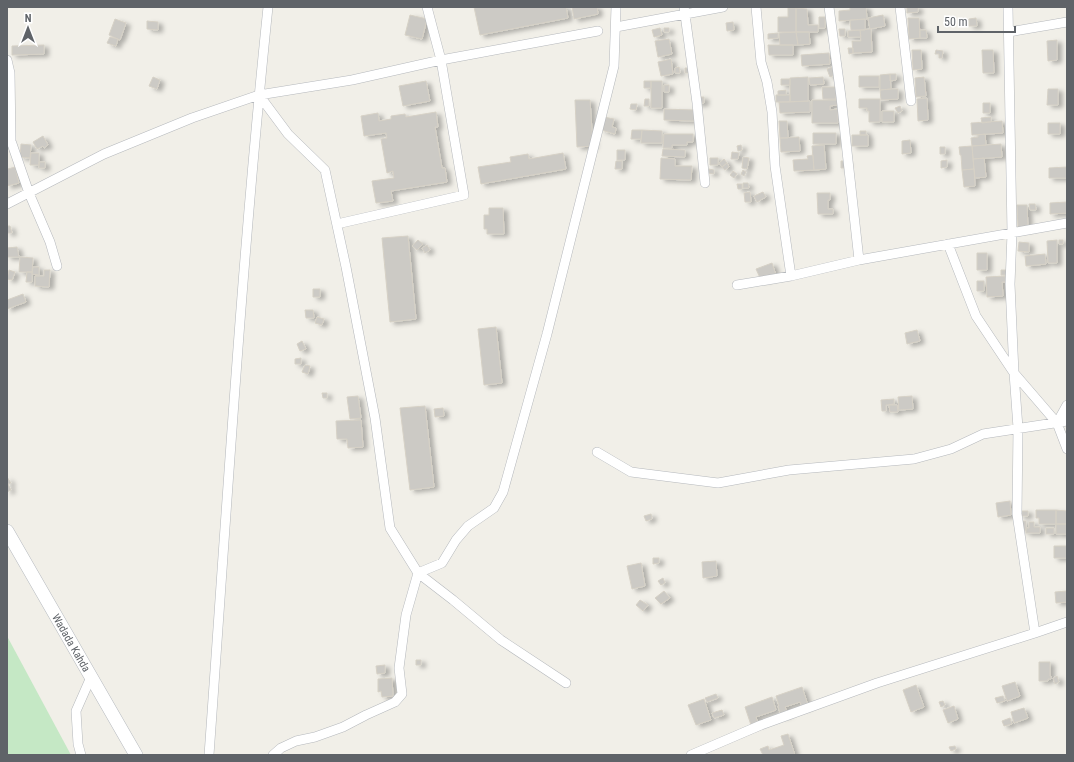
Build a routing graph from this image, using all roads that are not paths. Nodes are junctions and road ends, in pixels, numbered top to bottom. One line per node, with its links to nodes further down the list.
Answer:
1 (268, 7): 16 (street)
2 (427, 7): 15 (street)
3 (616, 7): 11 (street)
4 (723, 7): 9 (street)
5 (756, 7): 27 (street)
6 (829, 7): 25 (street)
7 (900, 7): 17 (street)
8 (1008, 7): 13 (street)
9 (685, 10): 11 (street); 18 (street)
10 (1067, 22): 13 (street)
11 (616, 27): 37 (street)
12 (598, 31): 15 (street)
13 (1009, 32): 23 (street)
14 (7, 60): 19 (street)
15 (441, 60): 16 (street); 22 (street)
16 (259, 95): 19 (street); 22 (street); 44 (street)
17 (911, 101)
18 (705, 183)
19 (30, 192): 20 (street); 26 (street)
20 (7, 204)
21 (1067, 223): 23 (street)
22 (337, 224): 37 (street)
23 (1012, 233): 24 (street); 29 (street)
24 (948, 244): 25 (street); 29 (street)
25 (859, 260): 27 (street)
26 (57, 266)
27 (791, 276): 28 (street)
28 (737, 285)
29 (1014, 373): 32 (street); 33 (street)
30 (1067, 405): 32 (street)
31 (1067, 421): 32 (street)
32 (1057, 423): 33 (street); 34 (street)
33 (1018, 428): 35 (street); 39 (street)
34 (1067, 449)
35 (597, 452)
36 (7, 531): 40 (main road, Wadada Kahda)
37 (418, 573): 41 (street); 45 (street)
38 (1067, 622): 39 (street)
39 (1035, 633): 46 (street)
40 (91, 677): 42 (street); 43 (main road, Wadada Kahda)
41 (566, 683)
42 (81, 755)
43 (136, 755)
44 (209, 755)
45 (273, 755)
46 (691, 755)

